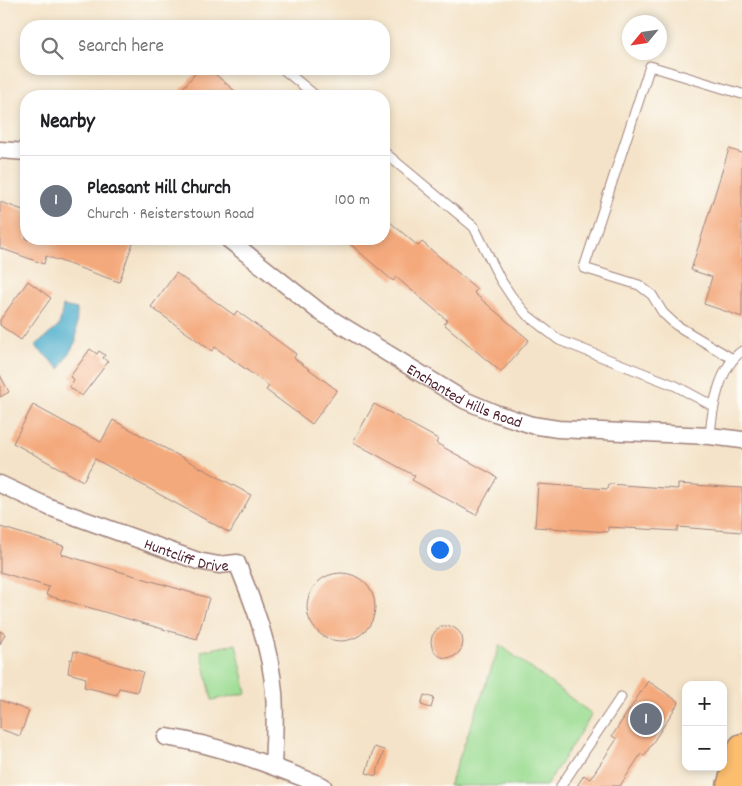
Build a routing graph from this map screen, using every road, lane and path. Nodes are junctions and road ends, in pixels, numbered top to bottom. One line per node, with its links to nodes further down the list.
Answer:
1 (290, 75): 2 (lane)
2 (309, 90)
3 (742, 94): 9 (lane)
4 (0, 150): 5 (street)
5 (20, 152)
6 (390, 157): 10 (lane)
7 (236, 245): 11 (street, Enchanted Hills Road)
8 (742, 351): 9 (lane)
9 (732, 358): 10 (lane)
10 (713, 406): 11 (lane)
11 (710, 436): 12 (street, Enchanted Hills Road)
12 (742, 440)
13 (0, 484): 17 (street, Huntcliff Drive)
14 (621, 697): 19 (lane)
15 (166, 737): 17 (street)
16 (742, 747): 20 (main road)
17 (272, 766): 18 (street)
18 (323, 786)
19 (562, 786)
20 (730, 786)

